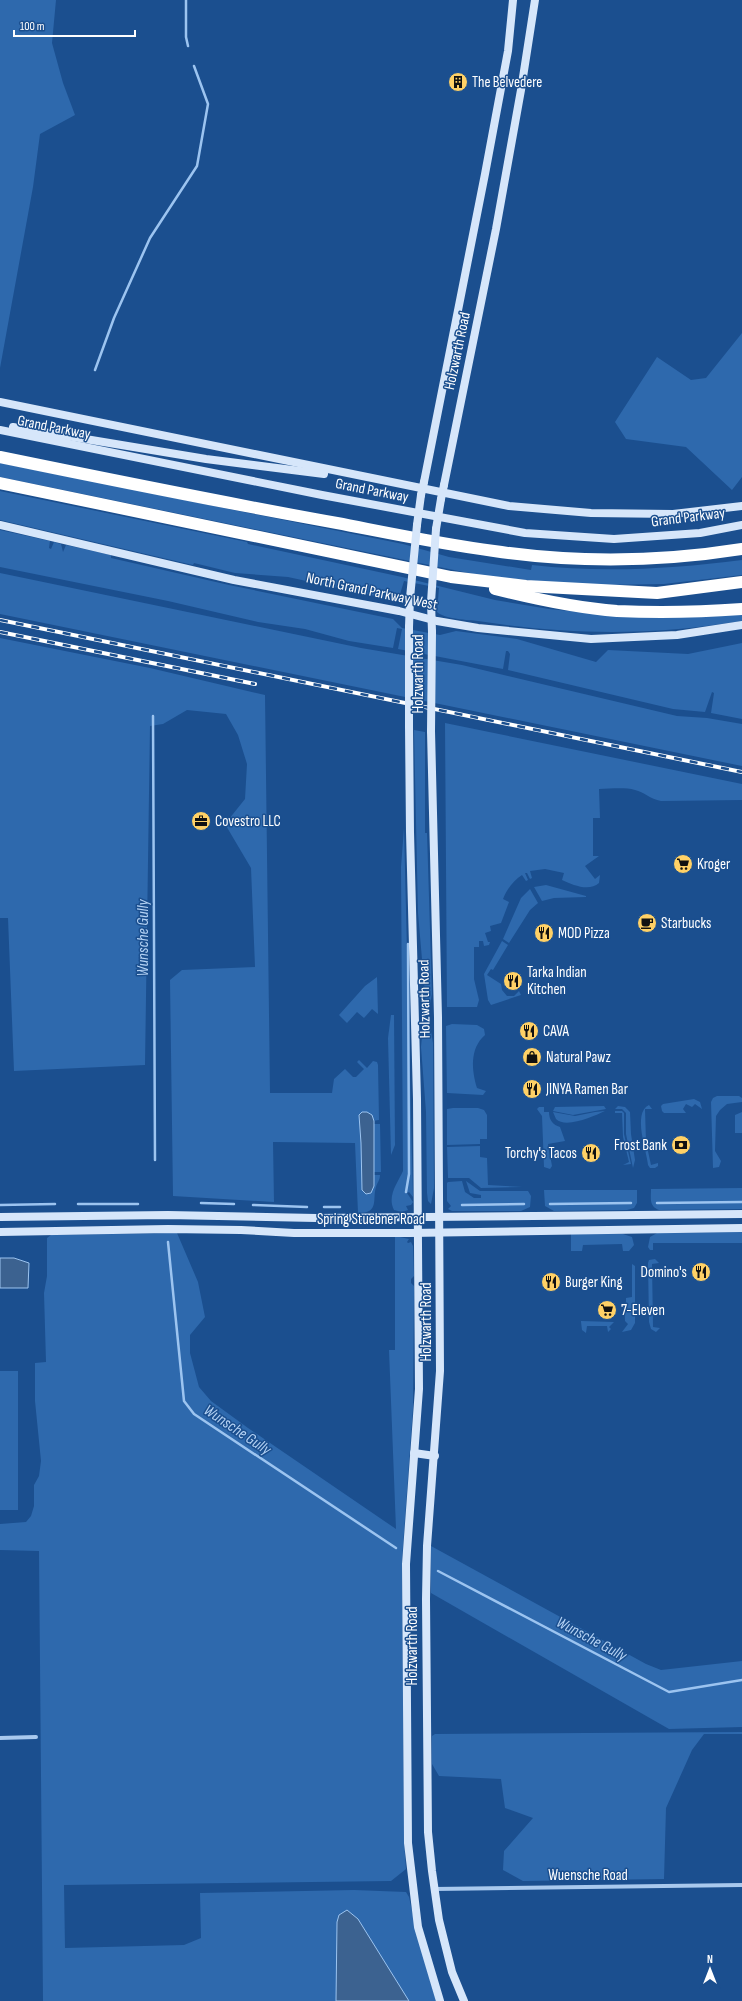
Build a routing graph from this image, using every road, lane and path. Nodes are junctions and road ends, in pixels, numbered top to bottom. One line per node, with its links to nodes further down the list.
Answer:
1 (513, 0): 10 (main road, Holzwarth Road, bridge)
2 (535, 0): 11 (main road, Holzwarth Road, bridge)
3 (0, 402): 8 (main road)
4 (0, 425): 8 (main road)
5 (0, 430): 10 (main road, Grand Parkway)
6 (0, 457): 14 (highway)
7 (0, 482): 15 (highway, North Grand Parkway West)
8 (388, 482): 9 (main road)
9 (742, 506)
10 (418, 513): 11 (main road, Grand Parkway); 18 (main road, Holzwarth Road, bridge)
11 (438, 516): 13 (main road, Grand Parkway); 19 (main road, Holzwarth Road, bridge)
12 (0, 525): 18 (main road, North Grand Parkway West)
13 (742, 525)
14 (742, 548)
15 (451, 578): 16 (highway, North Grand Parkway West); 17 (highway)
16 (742, 582)
17 (742, 608)
18 (410, 614): 19 (main road, North Grand Parkway West); 24 (main road, Holzwarth Road, bridge)
19 (432, 620): 20 (main road, North Grand Parkway West); 25 (main road, Holzwarth Road, bridge)
20 (742, 625)
21 (742, 1214): 25 (main road, Spring Stuebner Road)
22 (43, 1216): 23 (main road, Spring Stuebner Road); 24 (main road, Spring Stuebner Road); 27 (main road)
23 (0, 1217)
24 (418, 1218): 25 (main road, Spring Stuebner Road); 30 (main road, Holzwarth Road)
25 (440, 1218): 29 (main road, Holzwarth Road)
26 (742, 1228): 29 (main road, Spring Stuebner Road)
27 (43, 1231): 28 (main road, Spring Stuebner Road); 30 (main road, Spring Stuebner Road)
28 (0, 1232)
29 (440, 1232): 30 (main road, Spring Stuebner Road); 32 (main road, Holzwarth Road)
30 (418, 1233): 31 (main road, Holzwarth Road)
31 (414, 1453): 32 (main road); 37 (main road, Holzwarth Road)
32 (435, 1456): 36 (main road, Holzwarth Road)
33 (36, 1737): 34 (street)
34 (0, 1738)
35 (742, 1886): 36 (street, Wuensche Road)
36 (434, 1888): 38 (main road, Holzwarth Road)
37 (440, 2001)
38 (464, 2001)

